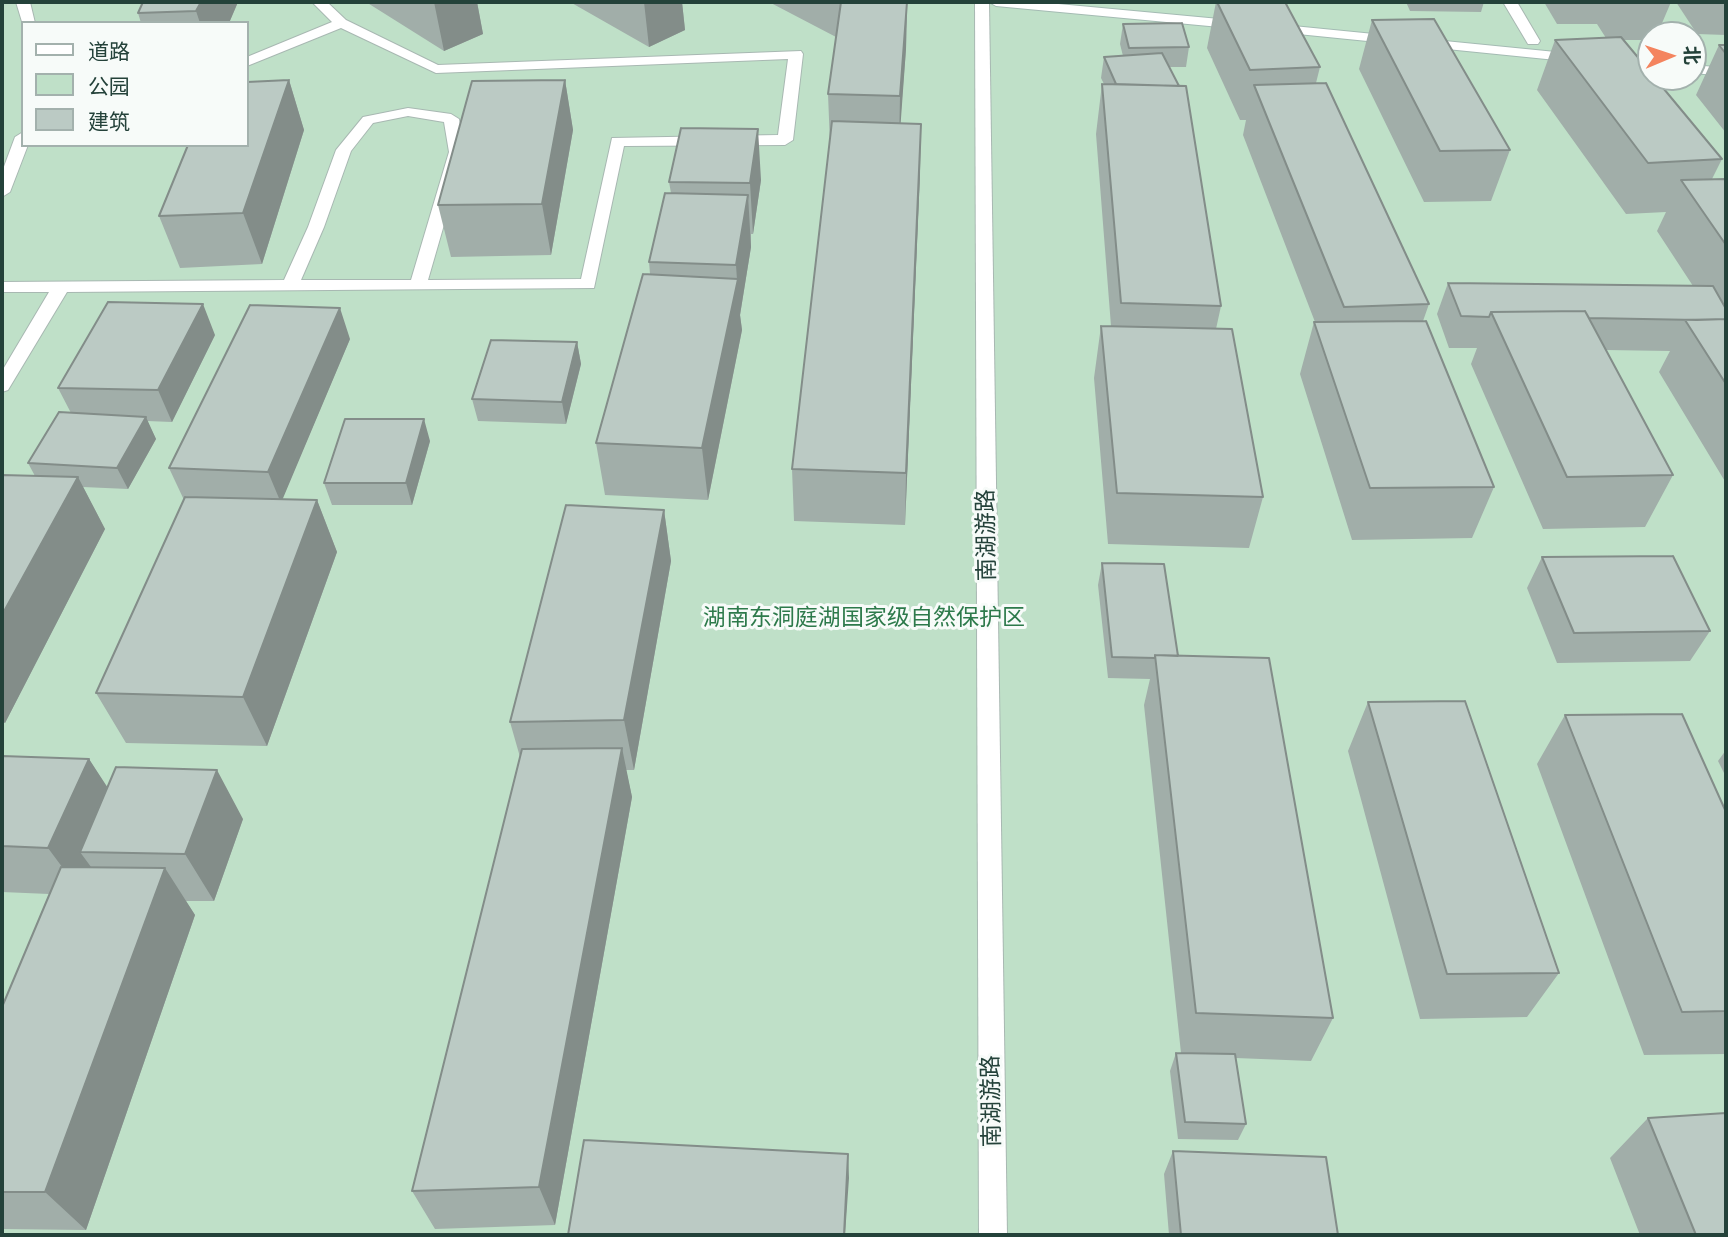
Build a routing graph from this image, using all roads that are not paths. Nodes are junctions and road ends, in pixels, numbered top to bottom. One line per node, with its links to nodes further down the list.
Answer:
1 (23, 2): 7 (street)
2 (319, 2): 8 (street)
3 (982, 2): 26 (street, 南湖游路)
4 (996, 2): 12 (street)
5 (1142, 2): 9 (street)
6 (1510, 2): 9 (street)
7 (28, 21)
8 (341, 23): 15 (street); 21 (street)
9 (1533, 41): 10 (street)
10 (1586, 46)
11 (1637, 53): 12 (street)
12 (1606, 56): 16 (street)
13 (1707, 57): 14 (street)
14 (1726, 59)
15 (248, 62)
16 (1637, 62)
17 (1707, 70): 18 (street)
18 (1726, 72)
19 (21, 142): 20 (street)
20 (2, 192)
21 (418, 285): 22 (street); 22 (street)
22 (290, 286): 24 (street)
23 (2, 287): 24 (street)
24 (61, 287): 25 (street)
25 (2, 386)
26 (993, 1235)

